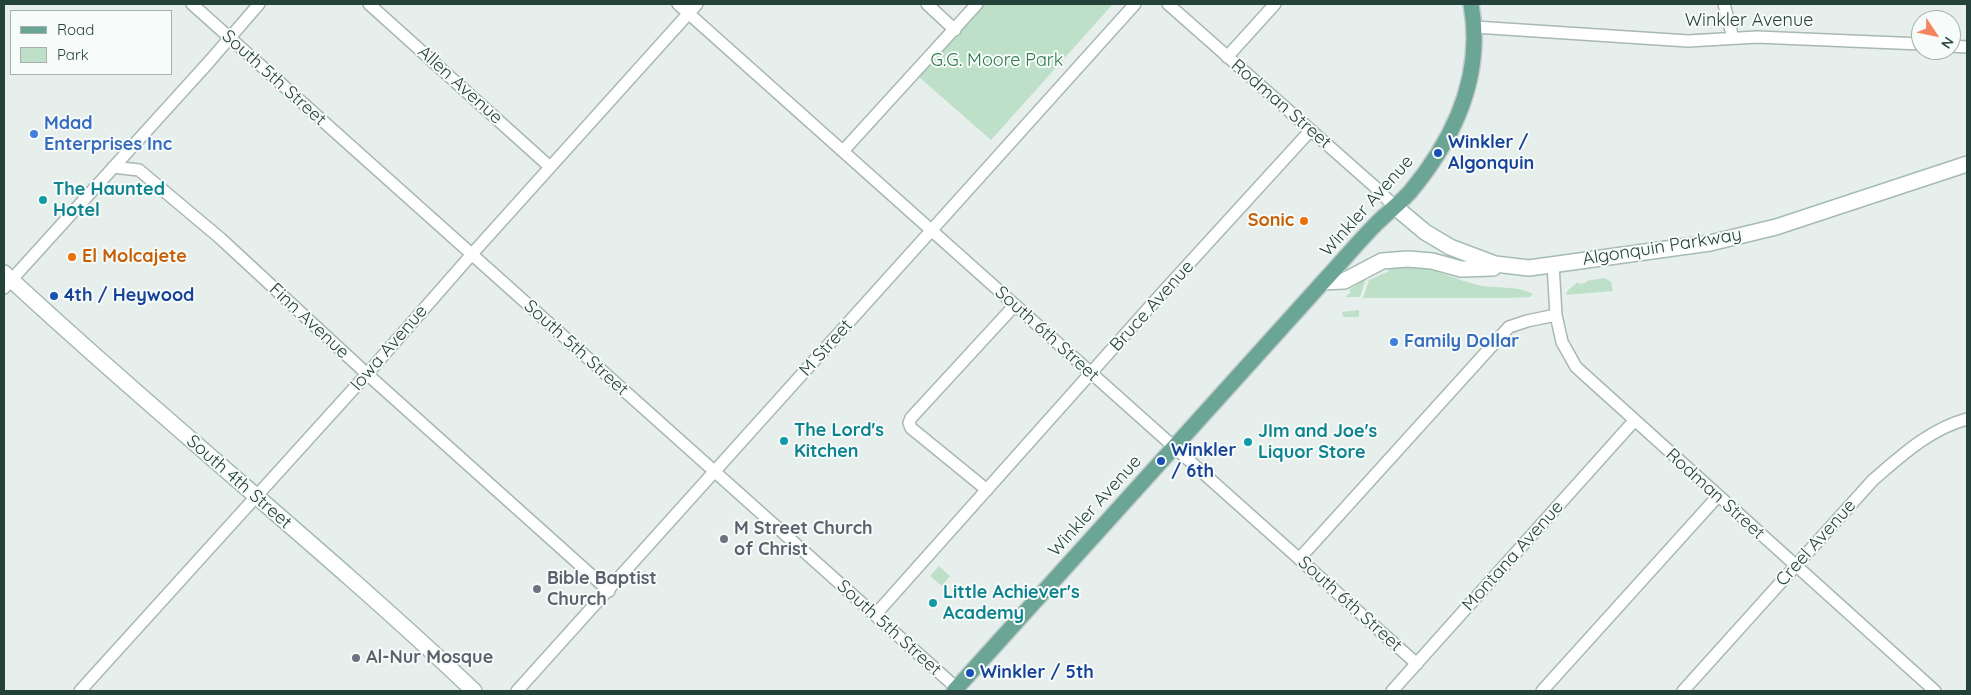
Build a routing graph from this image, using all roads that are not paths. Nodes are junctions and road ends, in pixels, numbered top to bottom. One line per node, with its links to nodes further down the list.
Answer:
1 (192, 4): 16 (street, South 5th Street)
2 (259, 4): 16 (street)
3 (369, 4): 24 (street, Allen Avenue)
4 (678, 4): 13 (street, South 6th Street)
5 (697, 4): 13 (street, Iowa Avenue)
6 (927, 4): 15 (street)
7 (977, 4): 15 (street)
8 (1135, 4): 26 (street, M Street)
9 (1168, 4): 19 (street, Rodman Street)
10 (1275, 4): 19 (street)
11 (1471, 4): 14 (main road)
12 (1724, 4): 17 (street)
13 (688, 13): 21 (street, South 6th Street); 24 (street, Iowa Avenue)
14 (1475, 27): 17 (street, Winkler Avenue); 25 (main road, Winkler Avenue)
15 (955, 30): 21 (street)
16 (230, 38): 23 (street); 27 (street, South 5th Street)
17 (1733, 38): 18 (street, Winkler Avenue)
18 (1911, 44)
19 (1227, 57): 20 (street, Rodman Street)
20 (1310, 131): 25 (street, Rodman Street); 35 (street, Bruce Avenue)
21 (844, 150): 26 (street, South 6th Street)
22 (1967, 164): 28 (main road, Algonquin Parkway)
23 (113, 167): 30 (street); 34 (street, Finn Avenue)
24 (550, 167): 27 (street, Iowa Avenue)
25 (1394, 206): 29 (main road, Algonquin Parkway); 31 (main road, Winkler Avenue)
26 (932, 230): 32 (street, South 6th Street); 39 (street, M Street)
27 (472, 254): 34 (street, Iowa Avenue); 39 (street, South 5th Street)
28 (1553, 264): 29 (main road, Algonquin Parkway); 33 (street, Rodman Street)
29 (1513, 267): 31 (main road)
30 (6, 280): 41 (main road, South 4th Street)
31 (1323, 282): 38 (main road, Winkler Avenue)
32 (1015, 305): 35 (street, South 6th Street); 40 (street)
33 (1556, 315): 37 (street, Rodman Street); 43 (street)
34 (367, 374): 41 (street, Iowa Avenue); 45 (street, Finn Avenue)
35 (1091, 374): 38 (street, South 6th Street); 40 (street, Bruce Avenue)
36 (1967, 419): 44 (street, Creel Avenue)
37 (1634, 421): 42 (street, Rodman Street); 47 (street, Montana Avenue)
38 (1174, 447): 43 (street, South 6th Street); 48 (main road, Winkler Avenue)
39 (714, 472): 45 (street, M Street); 46 (street, South 5th Street)
40 (987, 490): 46 (street, Bruce Avenue)
41 (255, 496): 49 (street, Iowa Avenue); 50 (main road, South 4th Street)
42 (1718, 496): 44 (street, Rodman Street); 53 (street)
43 (1299, 559): 47 (street, South 6th Street)
44 (1795, 566): 54 (street, Creel Avenue); 55 (street, Rodman Street)
45 (609, 591): 51 (street, M Street)
46 (875, 616): 48 (street, South 5th Street)
47 (1417, 664): 52 (street, Montana Avenue)
48 (957, 690)
49 (80, 691)
50 (474, 691)
51 (517, 691)
52 (1392, 691)
53 (1542, 691)
54 (1683, 691)
55 (1935, 691)

